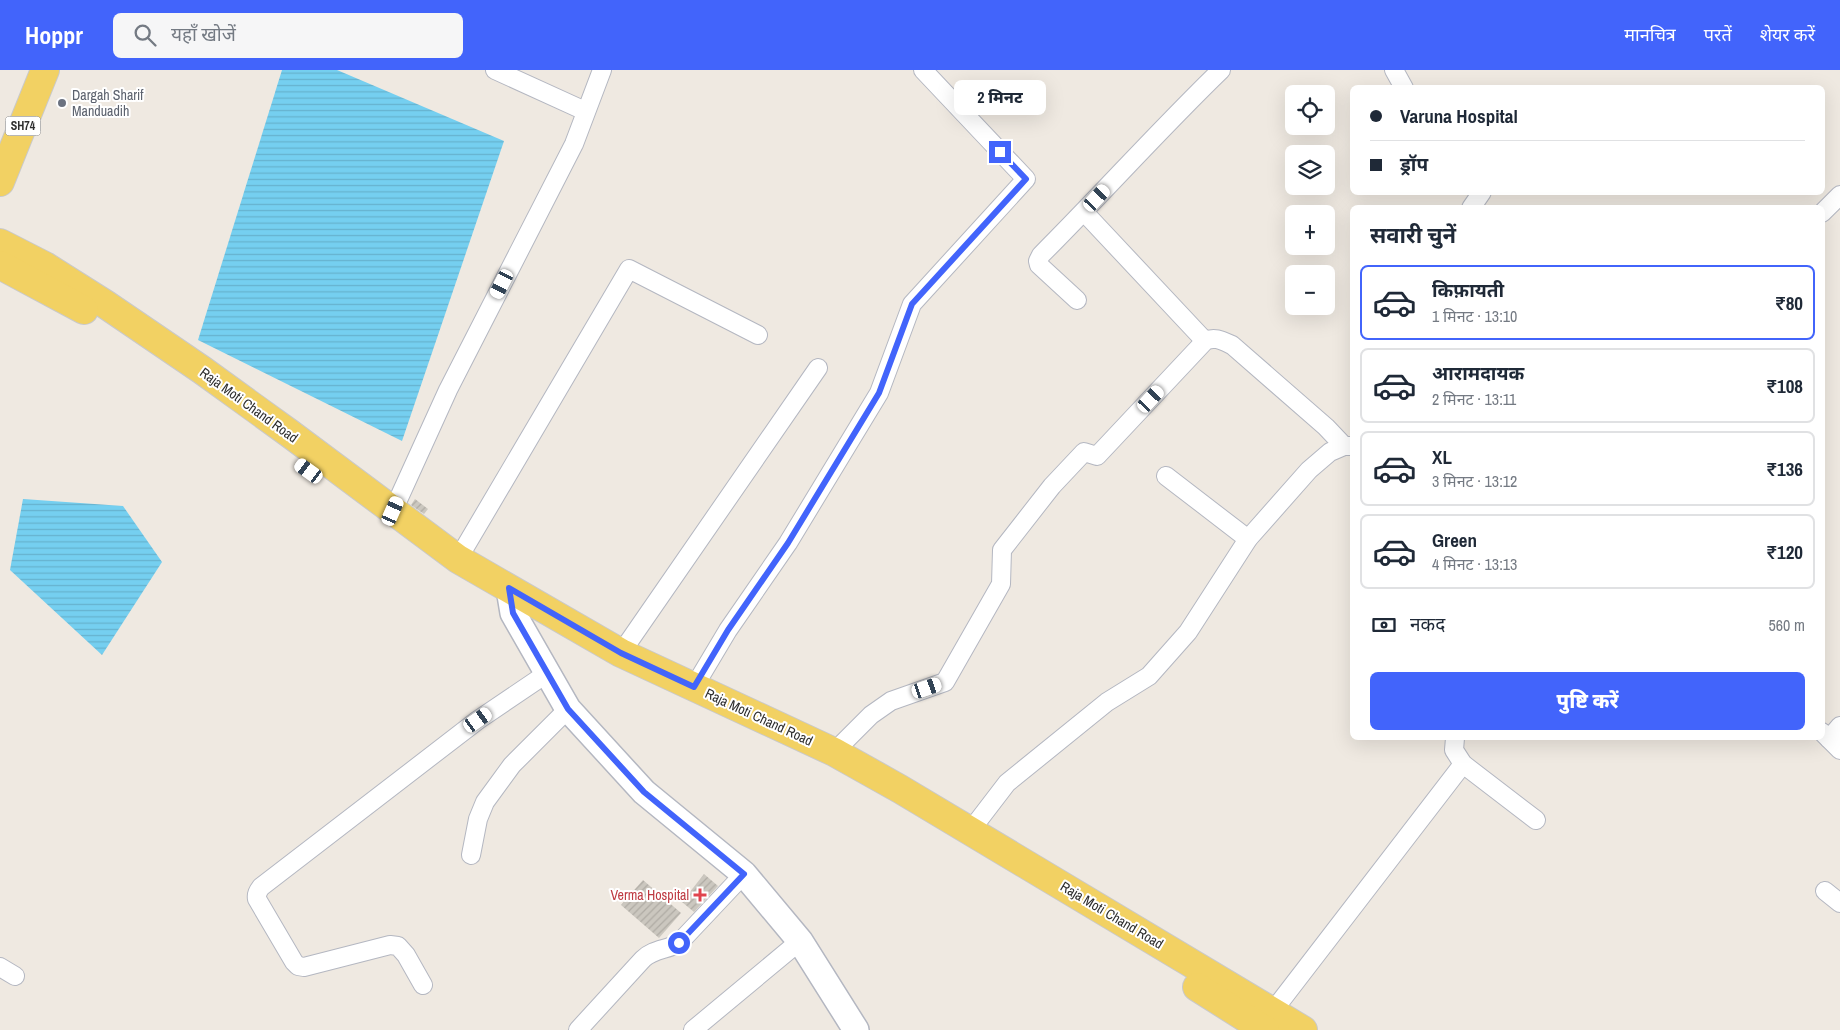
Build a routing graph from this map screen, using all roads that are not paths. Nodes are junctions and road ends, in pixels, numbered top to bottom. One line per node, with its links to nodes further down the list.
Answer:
1 (31, 70): 10 (main road, SH74)
2 (45, 70): 11 (main road, SH74)
3 (495, 70): 9 (street)
4 (602, 70): 9 (street)
5 (923, 70): 29 (street)
6 (1221, 70): 14 (street)
7 (1394, 70): 8 (street)
8 (1402, 85)
9 (585, 111): 23 (street)
10 (0, 135)
11 (0, 182)
12 (1840, 195): 13 (street)
13 (1825, 210)
14 (1084, 212): 17 (street); 19 (street)
15 (0, 243): 23 (main road, Raja Moti Chand Road)
16 (0, 265): 26 (main road)
17 (1077, 300)
18 (758, 335): 25 (street)
19 (1205, 341): 21 (street); 32 (street)
20 (818, 368): 27 (street)
21 (1348, 446): 24 (street)
22 (1166, 476): 24 (street)
23 (393, 511): 25 (main road, Raja Moti Chand Road)
24 (1248, 539): 35 (street)
25 (458, 559): 26 (main road, Raja Moti Chand Road)
26 (511, 601): 27 (main road, Raja Moti Chand Road); 28 (street); 44 (main road)
27 (621, 653): 29 (main road, Raja Moti Chand Road)
28 (546, 674): 30 (street); 43 (street)
29 (694, 687): 32 (main road, Raja Moti Chand Road)
30 (568, 709): 36 (street); 37 (street)
31 (1455, 740): 33 (street)
32 (834, 752): 35 (main road, Raja Moti Chand Road)
33 (1463, 764): 34 (street); 44 (street)
34 (1536, 820)
35 (971, 830): 44 (main road, Raja Moti Chand Road)
36 (471, 855)
37 (744, 874): 40 (street); 45 (street)
38 (1825, 891): 39 (street)
39 (1840, 903)
40 (800, 941): 46 (street); 47 (street)
41 (0, 967): 42 (street)
42 (15, 976)
43 (422, 985)
44 (1269, 1021): 48 (main road, Raja Moti Chand Road)
45 (578, 1030)
46 (693, 1030)
47 (856, 1030)
48 (1303, 1030)

